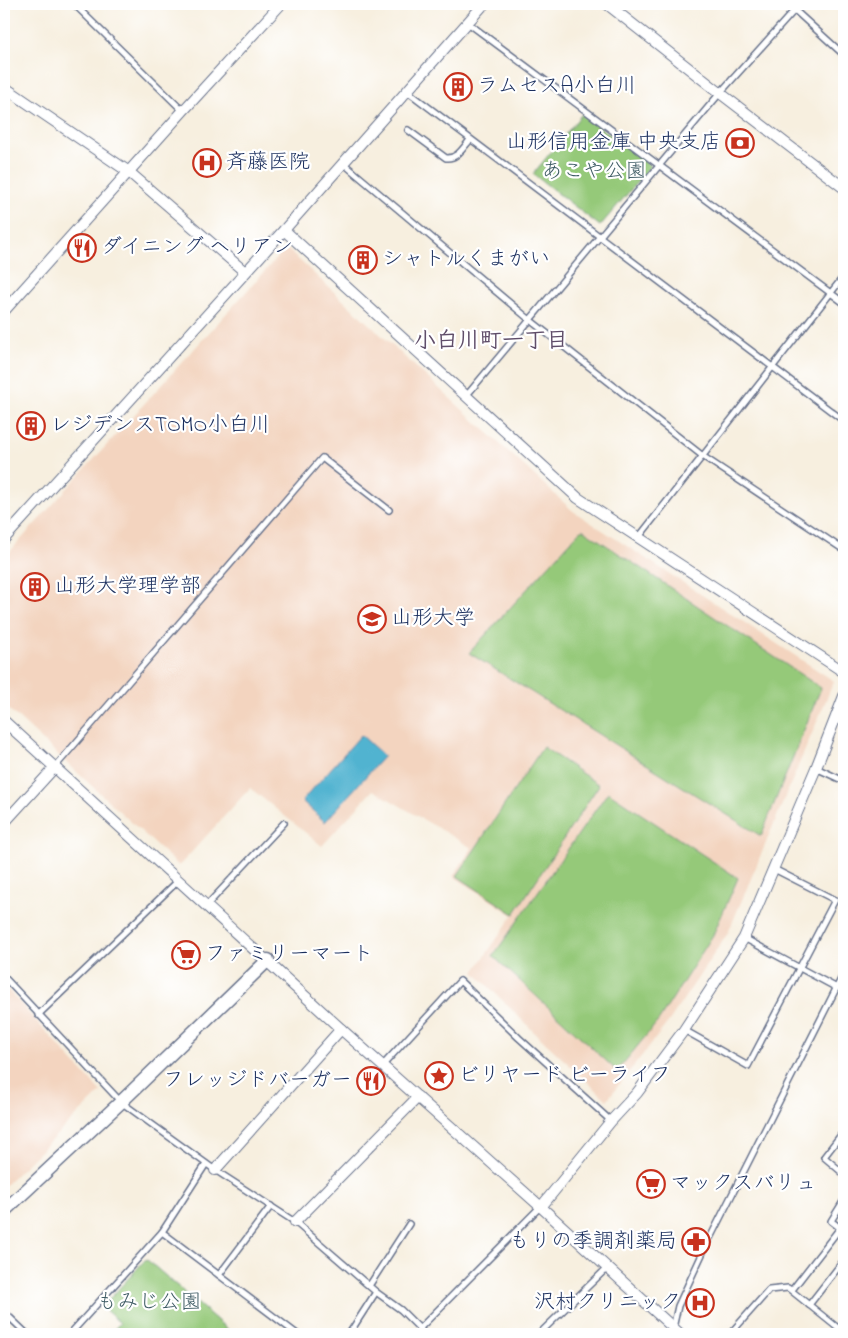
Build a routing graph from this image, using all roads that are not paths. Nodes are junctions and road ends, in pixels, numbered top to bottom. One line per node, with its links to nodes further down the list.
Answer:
1 (74, 4): 13 (lane)
2 (281, 4): 13 (street)
3 (484, 4): 8 (street)
4 (608, 4): 12 (street)
5 (788, 4): 7 (lane)
6 (800, 4): 7 (lane)
7 (795, 10): 9 (lane); 12 (lane)
8 (468, 23): 11 (street); 17 (lane)
9 (844, 55)
10 (4, 87): 18 (street)
11 (406, 91): 15 (lane); 16 (street)
12 (720, 93): 17 (lane); 19 (street)
13 (183, 111): 18 (street)
14 (408, 130): 15 (lane)
15 (470, 140): 21 (lane)
16 (343, 163): 20 (street); 27 (lane)
17 (659, 165): 21 (lane); 24 (lane)
18 (130, 172): 22 (street); 26 (street)
19 (844, 188)
20 (284, 230): 22 (street); 29 (street)
21 (599, 237): 27 (lane); 28 (lane)
22 (245, 272): 34 (street)
23 (844, 276): 24 (lane)
24 (831, 293): 25 (lane); 28 (lane)
25 (844, 303)
26 (4, 311)
27 (530, 320): 29 (lane); 31 (lane)
28 (772, 368): 30 (lane); 31 (lane)
29 (467, 395): 33 (street)
30 (844, 421)
31 (704, 457): 33 (lane); 35 (lane)
32 (389, 510): 39 (lane)
33 (639, 537): 36 (street)
34 (4, 538)
35 (844, 550)
36 (844, 672)
37 (844, 696): 40 (street)
38 (4, 721): 39 (street)
39 (56, 767): 42 (street); 45 (street)
40 (816, 768): 41 (lane); 44 (street)
41 (844, 781)
42 (4, 823)
43 (284, 823): 46 (lane)
44 (774, 869): 47 (street); 49 (lane)
45 (178, 880): 46 (street); 53 (lane)
46 (206, 905): 48 (street)
47 (744, 938): 49 (lane); 55 (street)
48 (268, 960): 54 (street); 58 (street)
49 (800, 969): 52 (lane); 55 (lane)
50 (844, 973): 52 (lane)
51 (4, 977): 53 (lane)
52 (837, 988): 82 (lane)
53 (38, 1015): 58 (lane)
54 (341, 1029): 56 (street); 61 (street)
55 (684, 1030): 59 (street)
56 (383, 1064): 57 (street); 59 (lane)
57 (418, 1097): 65 (street); 67 (street)
58 (120, 1102): 61 (lane); 66 (street)
59 (611, 1121): 65 (street)
60 (844, 1131): 62 (lane)
61 (211, 1167): 64 (lane); 70 (lane)
62 (844, 1174)
63 (844, 1200): 69 (lane)
64 (271, 1206): 67 (lane); 73 (lane)
65 (541, 1207): 72 (street); 80 (lane)
66 (4, 1211)
67 (295, 1222): 74 (lane)
68 (409, 1224): 74 (lane)
69 (842, 1230): 75 (lane)
70 (162, 1232): 73 (lane); 85 (lane)
71 (844, 1260): 77 (lane)
72 (608, 1268): 82 (street); 89 (lane)
73 (219, 1276): 86 (lane)
74 (369, 1286): 76 (lane)
75 (792, 1290): 77 (lane); 90 (lane)
76 (376, 1292): 80 (lane); 87 (lane)
77 (809, 1305): 81 (lane)
78 (4, 1312): 84 (lane)
79 (844, 1322): 81 (lane)
80 (419, 1328): 88 (lane)
81 (839, 1329): 83 (lane)
82 (673, 1332)
83 (844, 1333)
84 (27, 1334)
85 (70, 1334)
86 (297, 1334)
87 (349, 1334)
88 (425, 1334)
89 (539, 1334)
90 (730, 1334)

